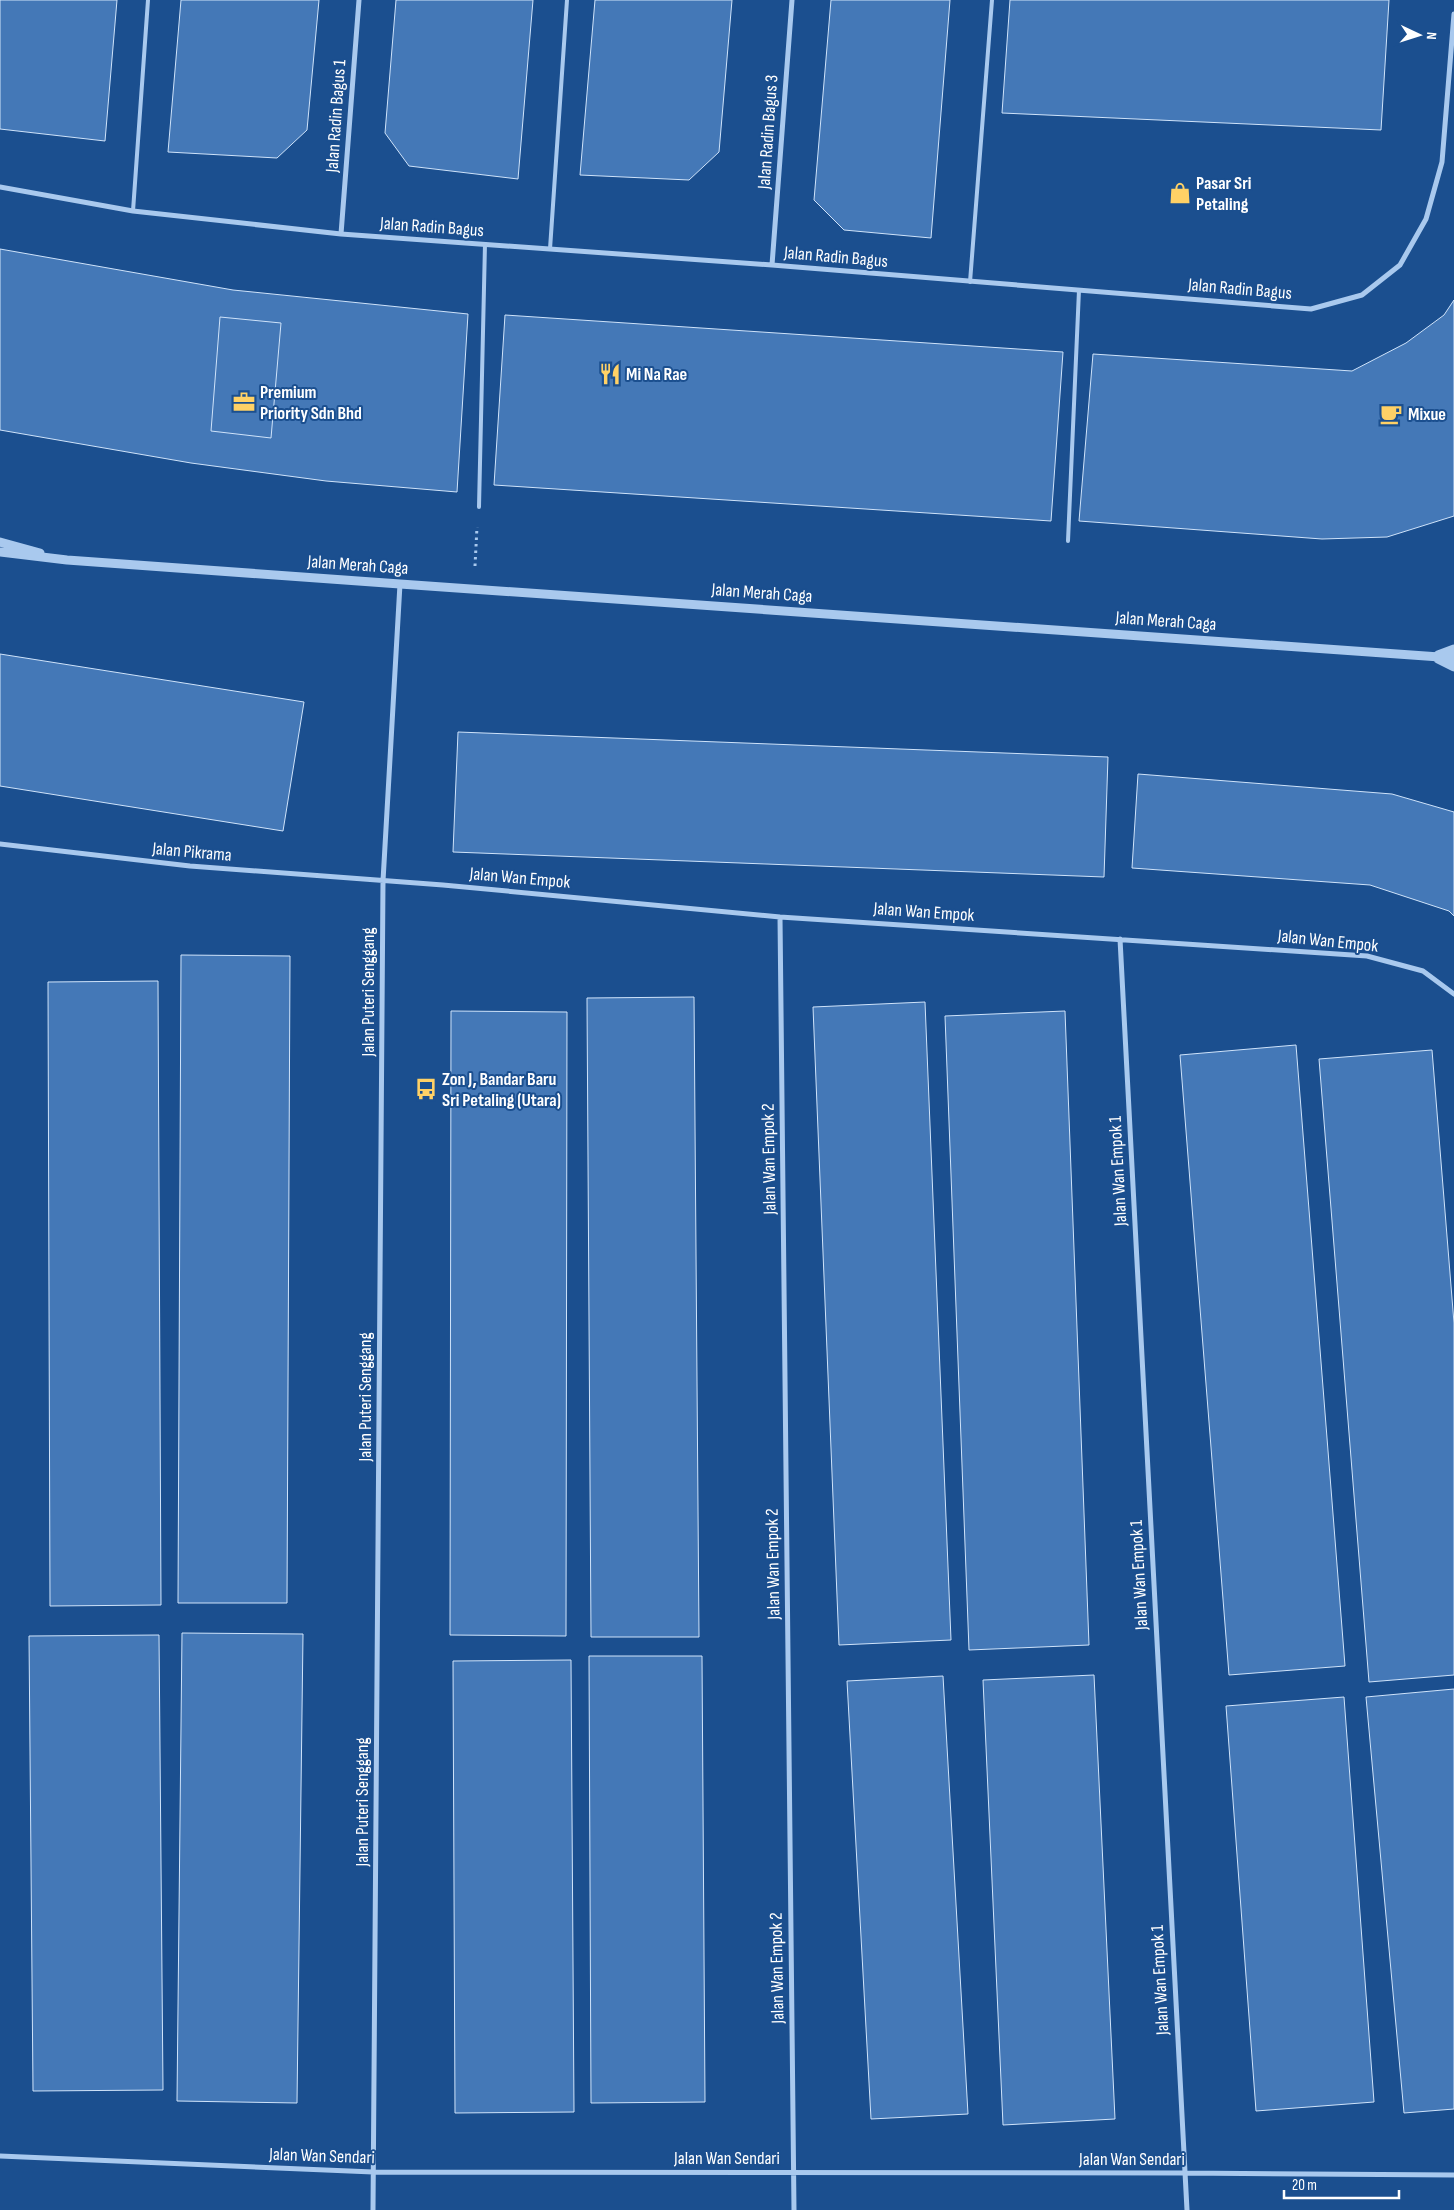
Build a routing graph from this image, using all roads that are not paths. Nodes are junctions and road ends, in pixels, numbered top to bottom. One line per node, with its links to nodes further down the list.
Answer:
1 (148, 0): 8 (lane)
2 (359, 0): 9 (street, Jalan Radin Bagus 1)
3 (567, 0): 11 (lane)
4 (792, 0): 12 (street, Jalan Radin Bagus 3)
5 (992, 0): 13 (lane)
6 (1454, 14): 14 (street, Jalan Radin Bagus)
7 (0, 187): 8 (street, Jalan Radin Bagus)
8 (133, 211): 9 (street, Jalan Radin Bagus)
9 (341, 234): 10 (street, Jalan Radin Bagus)
10 (485, 244): 11 (street, Jalan Radin Bagus); 15 (lane)
11 (550, 249): 12 (street, Jalan Radin Bagus)
12 (772, 265): 13 (street, Jalan Radin Bagus)
13 (970, 282): 14 (street, Jalan Radin Bagus)
14 (1079, 290): 16 (lane)
15 (479, 507)
16 (1068, 541)
17 (0, 542): 19 (street, Jalan Merah Caga)
18 (0, 552): 19 (street, Jalan Merah Caga)
19 (67, 560): 20 (street, Jalan Merah Caga)
20 (400, 584): 22 (street, Jalan Merah Caga); 26 (street, Jalan Puteri Senggang)
21 (1454, 649): 22 (street)
22 (1433, 656): 23 (street, Jalan Merah Caga); 24 (street)
23 (1454, 658)
24 (1454, 667)
25 (0, 844): 26 (street, Jalan Pikrama)
26 (383, 881): 27 (street, Jalan Wan Empok); 31 (street, Jalan Puteri Senggang)
27 (780, 917): 28 (street, Jalan Wan Empok); 32 (street, Jalan Wan Empok 2)
28 (1120, 939): 29 (street, Jalan Wan Empok); 33 (street, Jalan Wan Empok 1)
29 (1454, 994)
30 (0, 2156): 31 (street, Jalan Wan Sendari)
31 (373, 2172): 32 (street, Jalan Wan Sendari); 35 (street, Jalan Puteri Senggang)
32 (793, 2172): 33 (street, Jalan Wan Sendari); 36 (street, Jalan Wan Empok 2)
33 (1184, 2172): 34 (street, Jalan Wan Sendari); 37 (street, Jalan Wan Empok 1)
34 (1454, 2175)
35 (373, 2210)
36 (794, 2210)
37 (1187, 2210)

